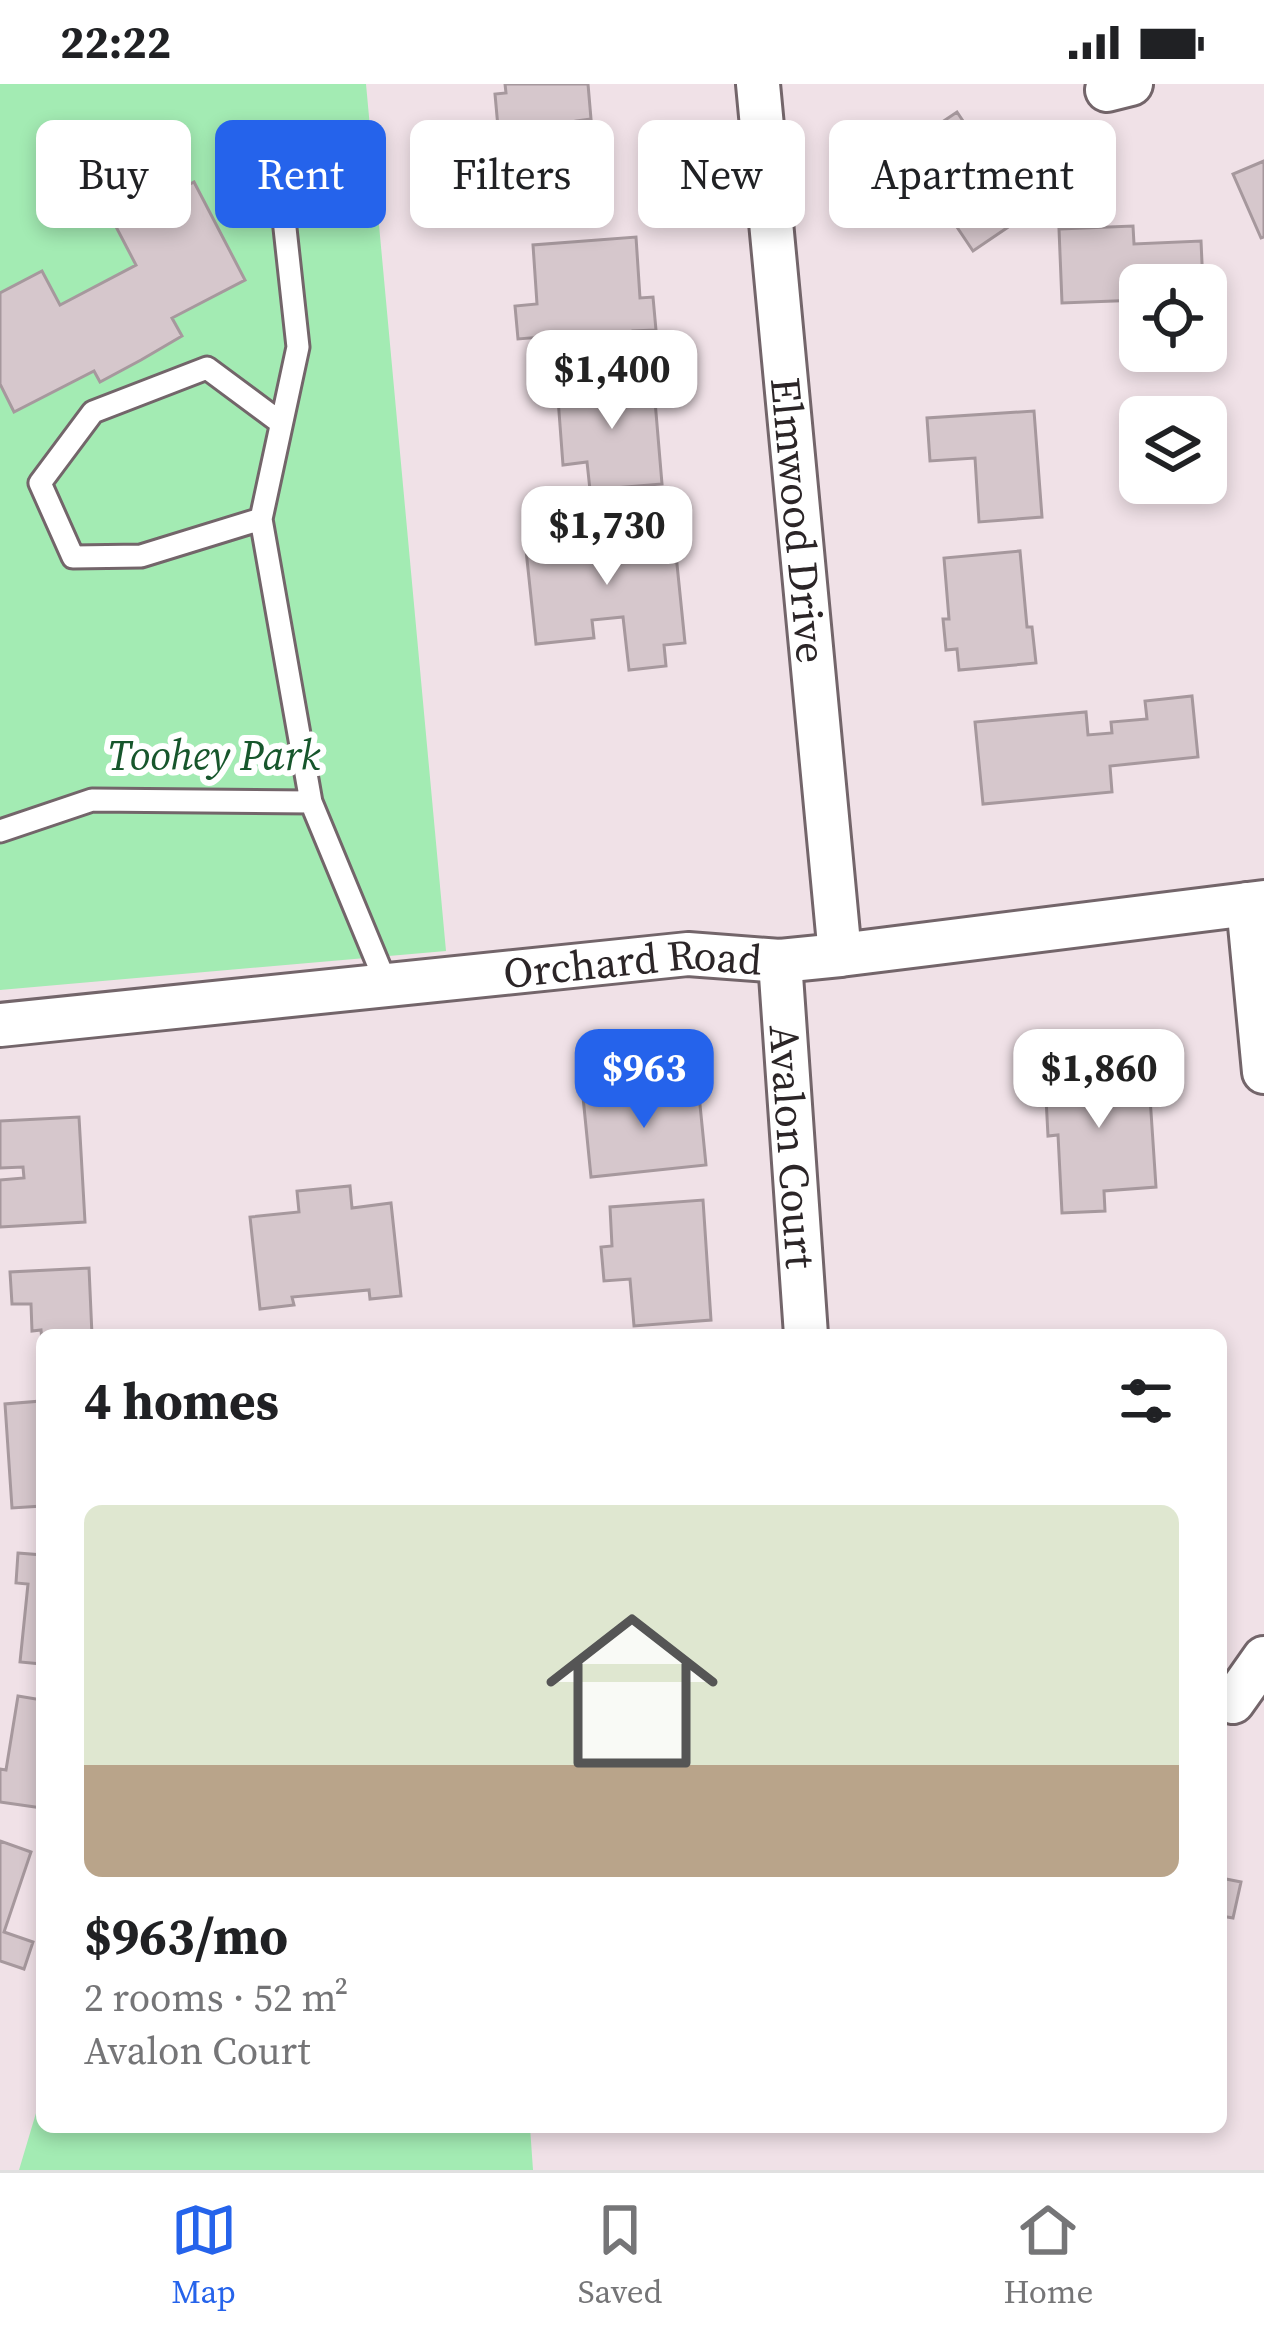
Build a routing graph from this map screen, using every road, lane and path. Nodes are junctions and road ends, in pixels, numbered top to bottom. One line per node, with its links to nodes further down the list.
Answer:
1 (758, 84): 8 (street, Elmwood Drive)
2 (286, 228): 3 (lane)
3 (281, 424): 4 (lane); 4 (lane)
4 (261, 519): 5 (lane)
5 (311, 802): 6 (lane); 10 (lane)
6 (0, 830)
7 (1256, 903): 8 (street, Orchard Road); 12 (street)
8 (840, 956): 9 (street, Orchard Road)
9 (780, 961): 10 (street, Orchard Road); 13 (street, Avalon Court)
10 (386, 983): 11 (street, Orchard Road)
11 (0, 1025)
12 (1264, 1072)
13 (806, 1329)
14 (1264, 1658): 15 (street)
15 (1233, 1702)

